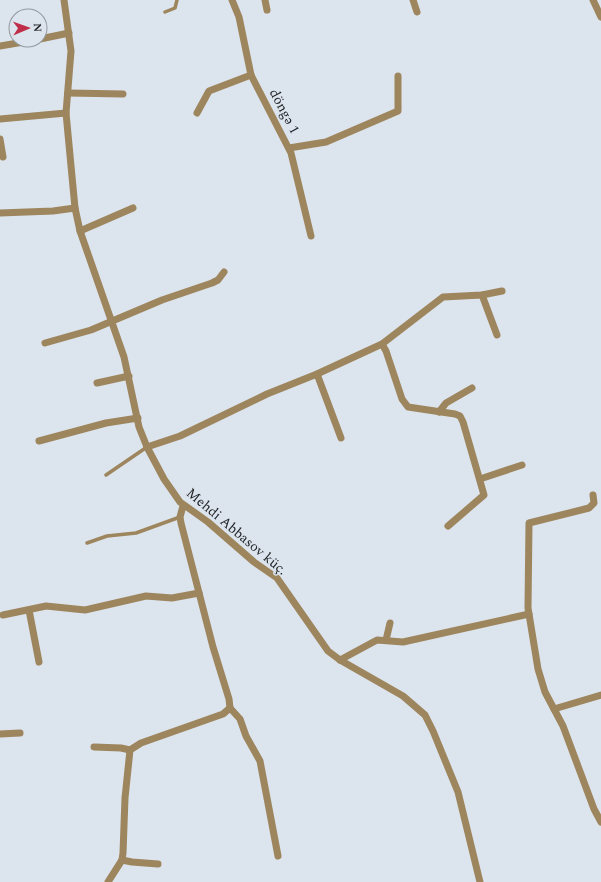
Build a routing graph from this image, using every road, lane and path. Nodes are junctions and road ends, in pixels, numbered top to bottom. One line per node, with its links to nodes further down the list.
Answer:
1 (64, 0): 11 (street, Mehdi Abbasov küç.)
2 (177, 0): 8 (lane)
3 (232, 0): 13 (street, döngə 1)
4 (265, 0): 7 (street)
5 (413, 0): 9 (street)
6 (593, 0): 10 (street)
7 (267, 10)
8 (165, 12)
9 (417, 12)
10 (601, 18)
11 (69, 33): 12 (street); 15 (street, Mehdi Abbasov küç.)
12 (48, 37)
13 (251, 75): 18 (street); 21 (street, döngə 1)
14 (398, 76): 21 (street)
15 (68, 93): 16 (street); 17 (street, Mehdi Abbasov küç.)
16 (123, 94)
17 (66, 113): 19 (street); 23 (street, Mehdi Abbasov küç.)
18 (197, 113)
19 (0, 119)
20 (0, 139): 22 (street)
21 (289, 148): 27 (street, döngə 1)
22 (3, 157)
23 (74, 208): 25 (street); 26 (street, Mehdi Abbasov küç.)
24 (133, 208): 26 (street)
25 (0, 213)
26 (80, 231): 31 (street, Mehdi Abbasov küç.)
27 (311, 236)
28 (224, 272): 31 (street)
29 (502, 291): 30 (street)
30 (482, 295): 32 (street); 34 (street)
31 (112, 321): 33 (street); 36 (street, Mehdi Abbasov küç.)
32 (497, 335)
33 (45, 343)
34 (382, 344): 35 (street); 39 (street)
35 (317, 374): 41 (street); 43 (street)
36 (129, 376): 37 (street); 40 (street, Mehdi Abbasov küç.)
37 (97, 383)
38 (472, 388): 39 (street)
39 (439, 412): 46 (street)
40 (138, 418): 42 (street); 43 (street, Mehdi Abbasov küç.)
41 (341, 438)
42 (39, 441)
43 (147, 447): 45 (lane); 48 (street, Mehdi Abbasov küç.)
44 (522, 465): 46 (street)
45 (106, 476)
46 (480, 479): 50 (street)
47 (593, 495): 54 (street)
48 (184, 506): 49 (street); 58 (street, Mehdi Abbasov küç.)
49 (180, 517): 51 (lane); 52 (street)
50 (448, 526)
51 (87, 543)
52 (199, 593): 53 (street); 61 (street)
53 (29, 610): 55 (street); 59 (street)
54 (529, 614): 57 (street); 62 (street)
55 (3, 615)
56 (390, 623): 57 (street)
57 (386, 640): 58 (street)
58 (340, 660): 72 (street, Mehdi Abbasov küç.)
59 (39, 662)
60 (601, 695): 62 (street)
61 (230, 708): 66 (street); 68 (street)
62 (554, 709): 67 (street)
63 (20, 733): 64 (street)
64 (0, 734)
65 (94, 747): 66 (street)
66 (130, 750): 69 (street)
67 (601, 822)
68 (278, 856)
69 (122, 860): 70 (street); 71 (street)
70 (158, 864)
71 (108, 882)
72 (480, 882)

